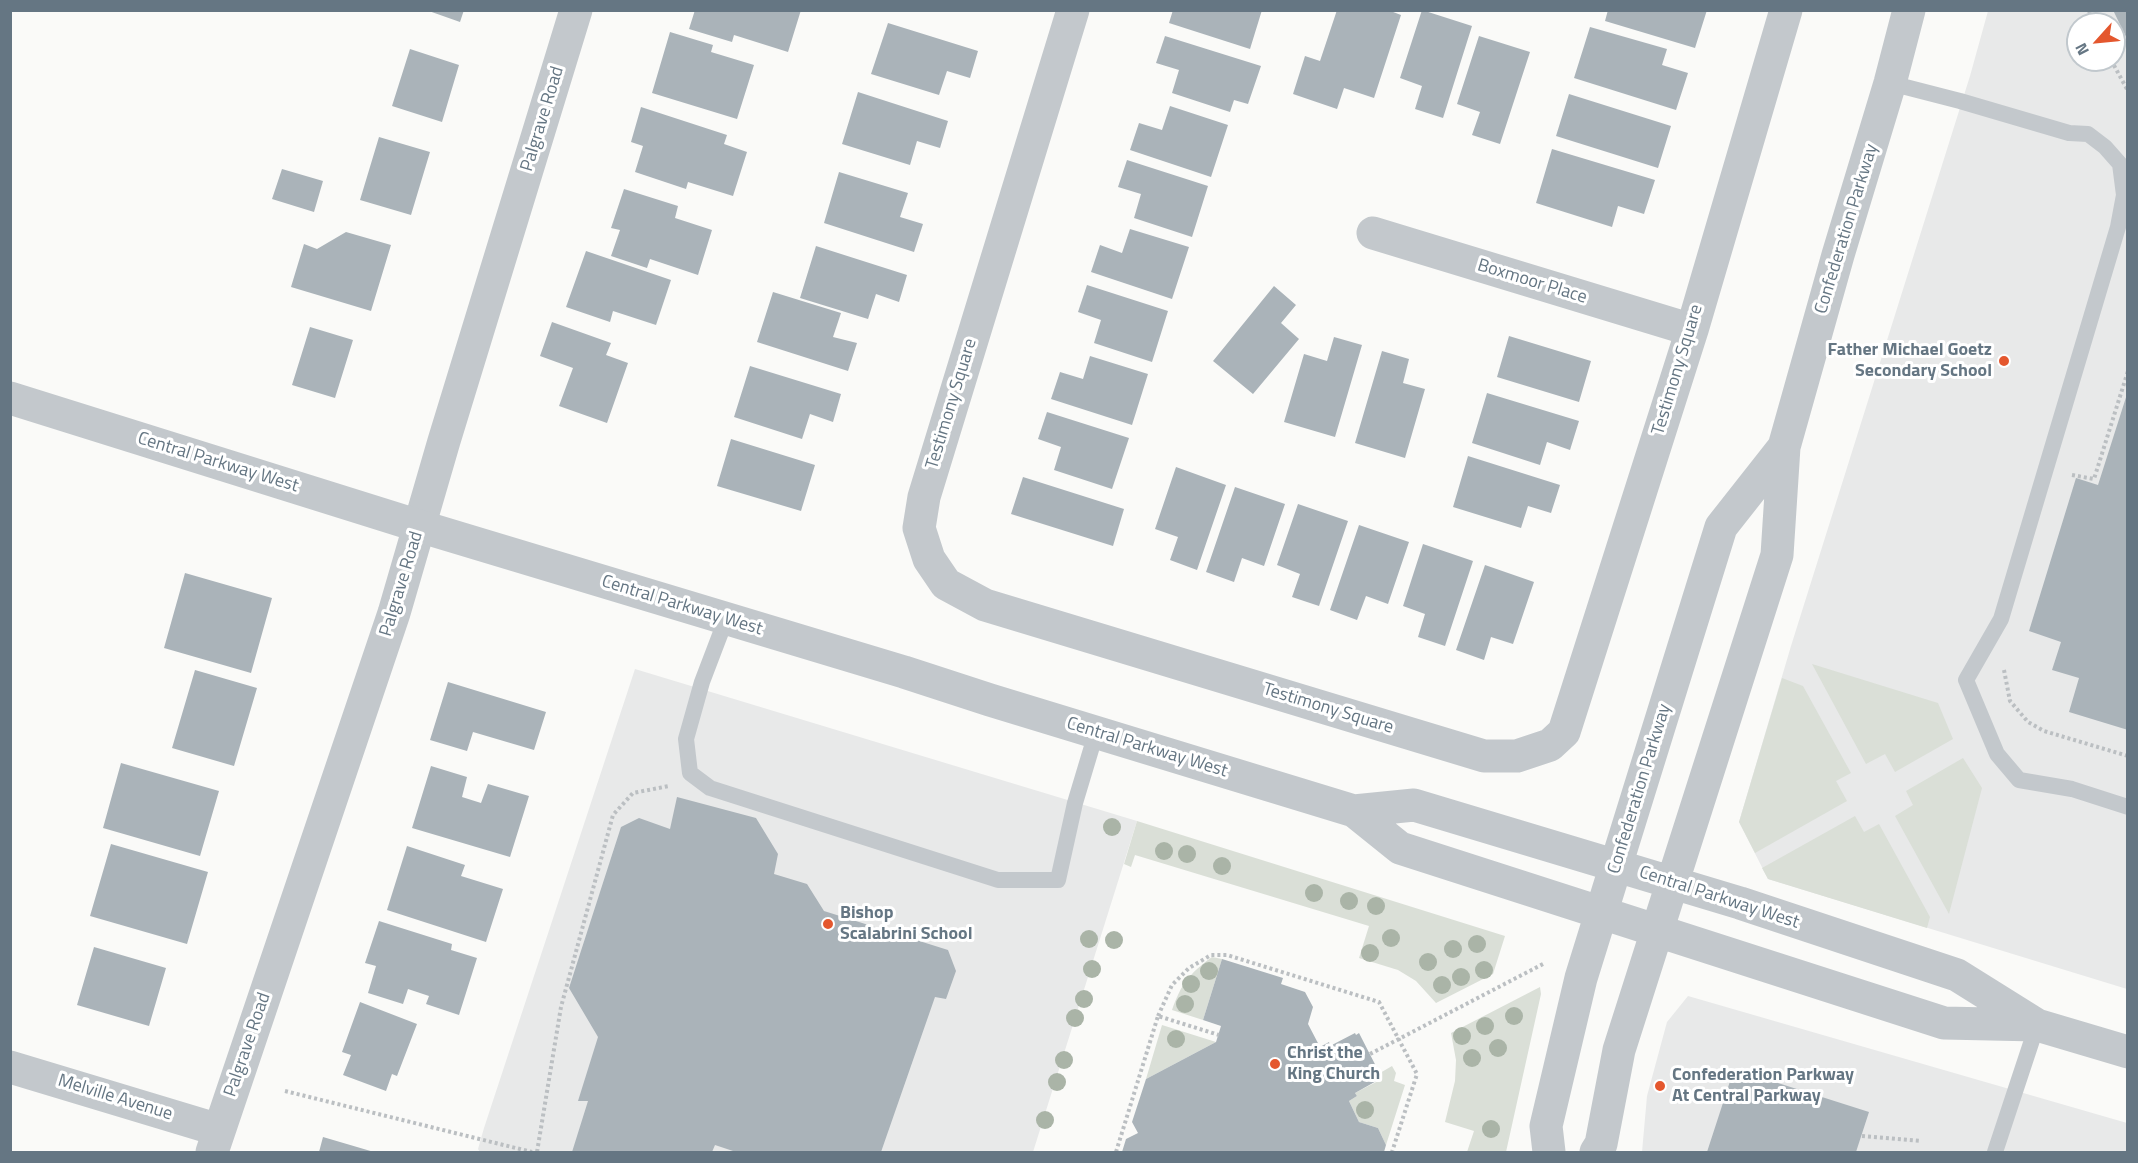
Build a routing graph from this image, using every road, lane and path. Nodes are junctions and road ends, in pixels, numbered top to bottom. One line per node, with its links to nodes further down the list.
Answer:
1 (576, 10): 14 (street, Palgrave Road)
2 (1073, 10): 9 (street, Testimony Square)
3 (1786, 10): 9 (street, Testimony Square)
4 (1910, 10): 6 (street, Confederation Parkway)
5 (2117, 72): 7 (path)
6 (1890, 83): 12 (street, Confederation Parkway); 20 (lane)
7 (2127, 91)
8 (1373, 233): 9 (street, Boxmoor Place)
9 (1692, 330)
10 (2127, 371): 13 (path)
11 (10, 399): 14 (street, Central Parkway West)
12 (1785, 447): 22 (street, Confederation Parkway); 23 (street, Confederation Parkway)
13 (2068, 474)
14 (419, 526): 15 (street, Central Parkway West); 36 (street, Palgrave Road)
15 (726, 619): 17 (street, Central Parkway West); 19 (lane)
16 (2006, 662): 18 (path)
17 (1096, 732): 19 (lane); 21 (street, Central Parkway West)
18 (2127, 756)
19 (690, 773): 39 (path)
20 (2127, 807)
21 (1354, 811): 22 (street, Central Parkway West); 24 (street, Central Parkway West)
22 (1616, 865): 23 (street, Central Parkway West); 24 (street, Confederation Parkway)
23 (1674, 883): 25 (street, Confederation Parkway); 28 (street, Central Parkway West)
24 (1602, 913): 25 (street, Central Parkway West); 42 (street, Confederation Parkway)
25 (1658, 932): 28 (street, Central Parkway West); 43 (street, Confederation Parkway)
26 (1543, 964): 30 (path)
27 (1158, 1016): 29 (path); 30 (path); 40 (path)
28 (2037, 1025): 31 (street, Central Parkway West); 44 (lane)
29 (1219, 1035)
30 (1398, 1040): 32 (path); 41 (path)
31 (2127, 1052)
32 (1370, 1054)
33 (10, 1067): 36 (street, Melville Avenue)
34 (285, 1091): 38 (path)
35 (1862, 1136): 37 (path)
36 (215, 1141)
37 (1921, 1141)
38 (532, 1152)
39 (537, 1152)
40 (1116, 1152)
41 (1392, 1152)
42 (1550, 1152)
43 (1596, 1152)
44 (1995, 1152)

